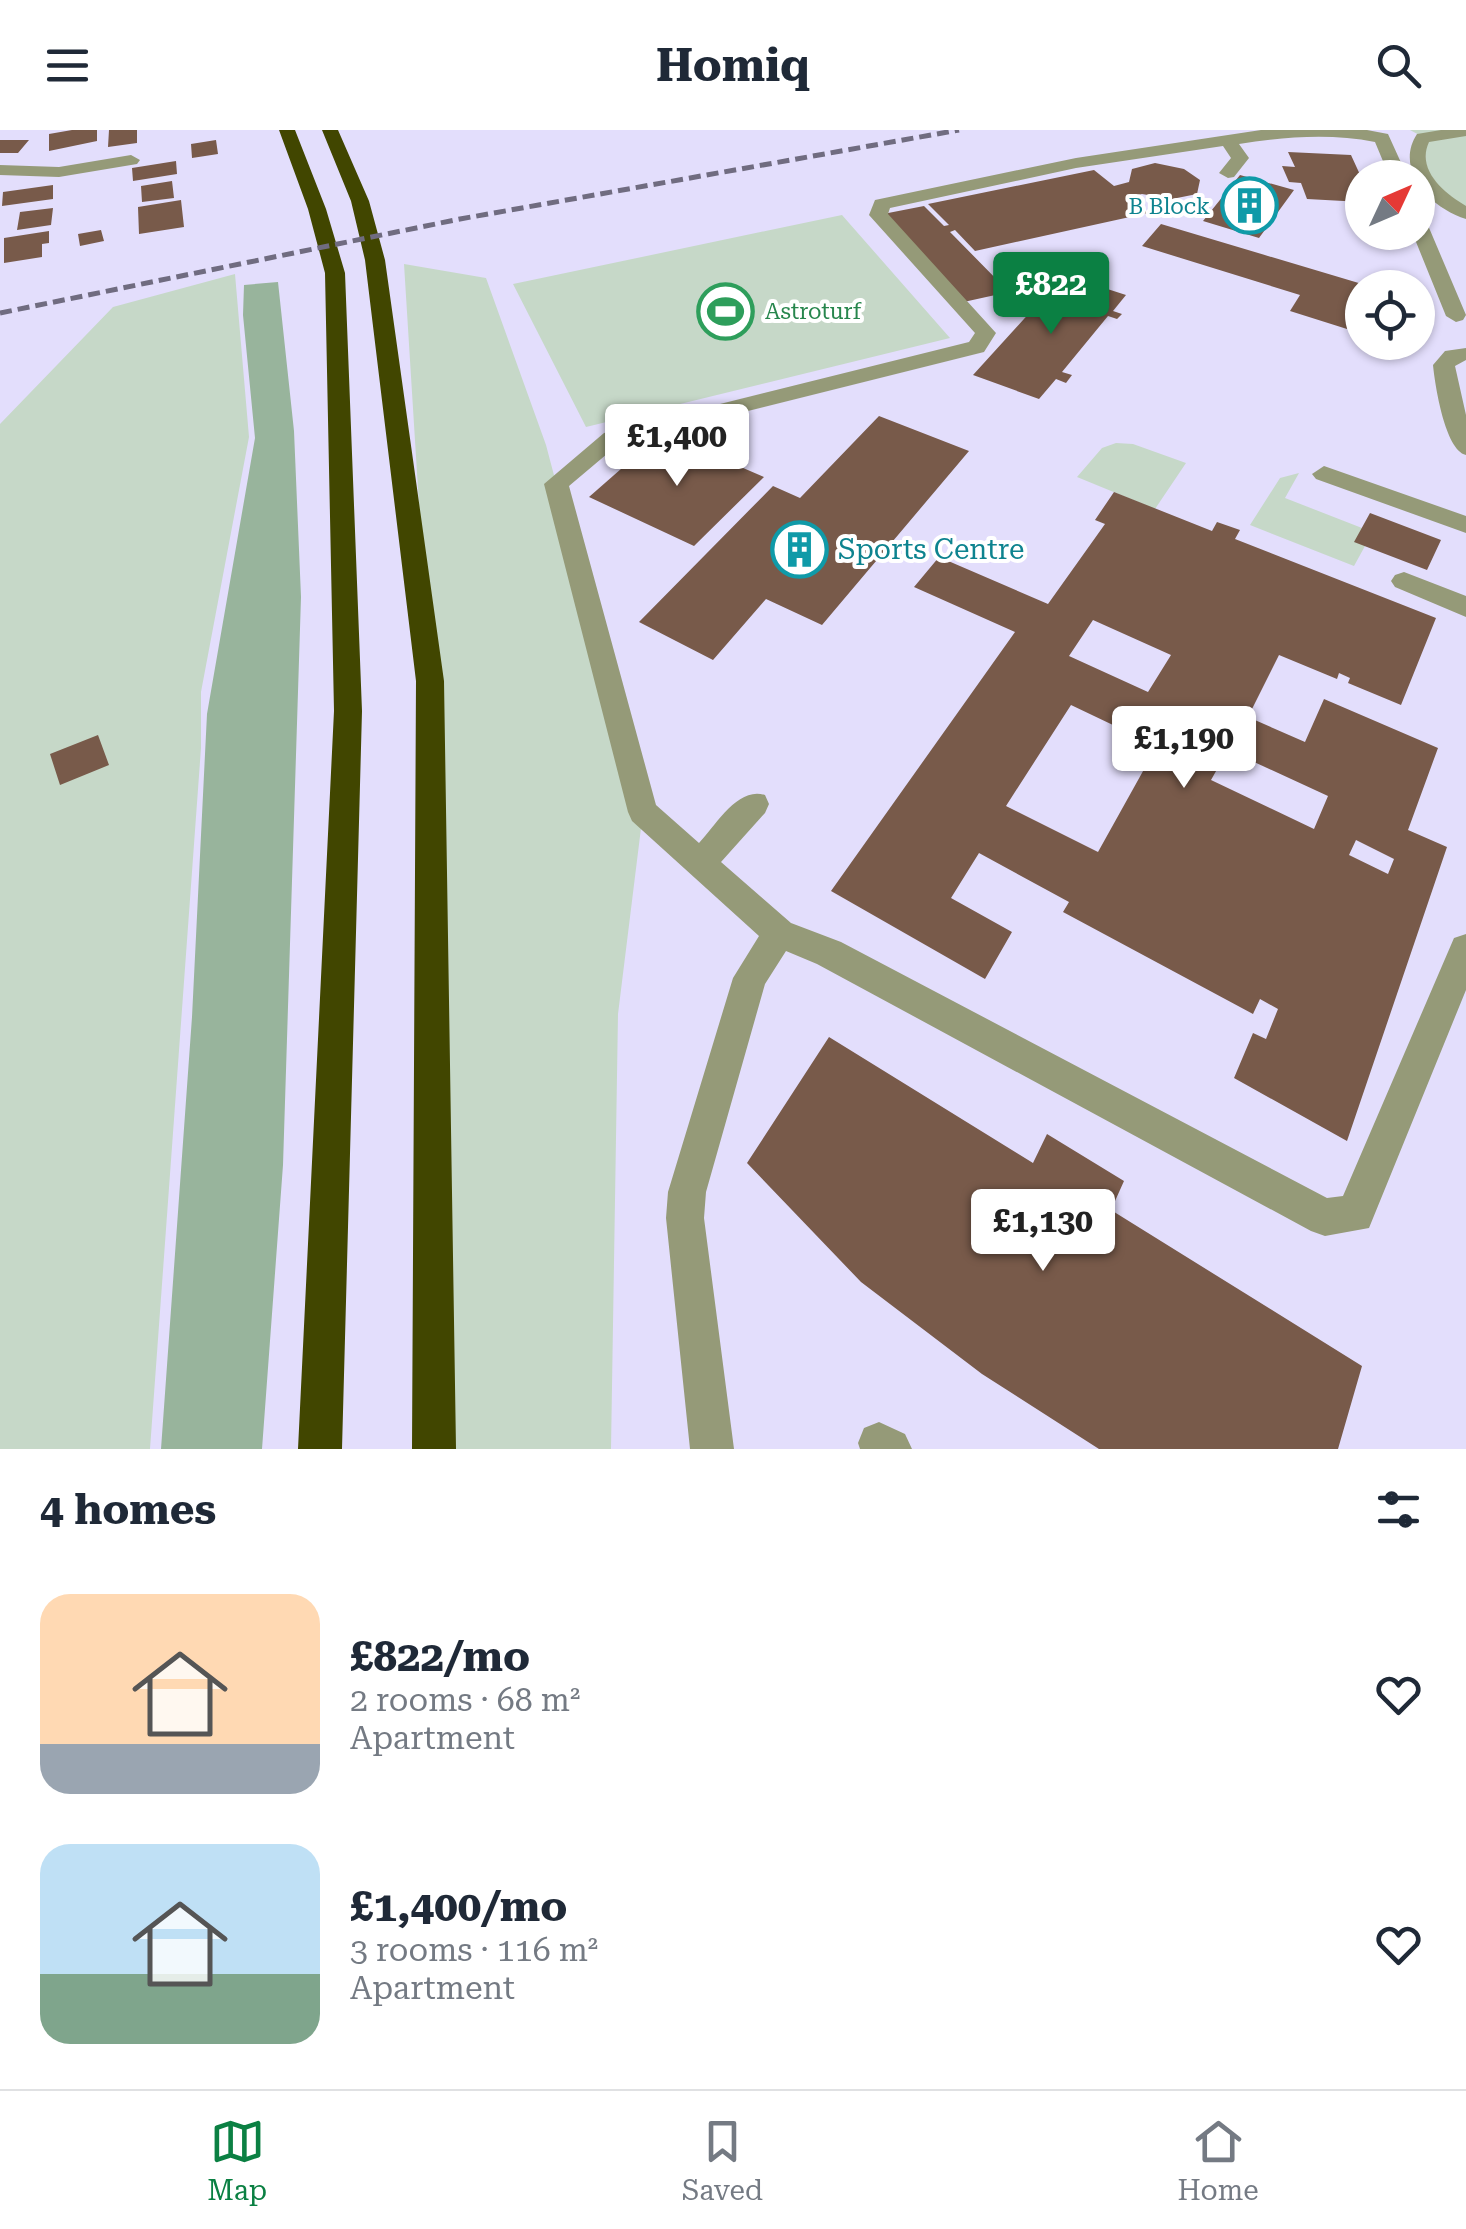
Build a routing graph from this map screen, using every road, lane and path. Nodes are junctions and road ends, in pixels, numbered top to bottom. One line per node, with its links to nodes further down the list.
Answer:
1 (287, 130): 23 (highway)
2 (330, 130): 24 (highway)
3 (1466, 131): 9 (street)
4 (1228, 141): 6 (street); 8 (street); 20 (street)
5 (131, 160): 7 (street)
6 (1391, 160)
7 (0, 170)
8 (1228, 173)
9 (1466, 214)
10 (1431, 250): 11 (street)
11 (1461, 316): 12 (street)
12 (1466, 339)
13 (1466, 354): 14 (street)
14 (1466, 448)
15 (1324, 474): 16 (street)
16 (1466, 525)
17 (1404, 581): 18 (street)
18 (1466, 607)
19 (754, 804): 20 (street)
20 (701, 864): 21 (street)
21 (779, 933): 22 (street); 25 (street)
22 (1466, 948)
23 (320, 1449)
24 (434, 1449)
25 (712, 1449)

